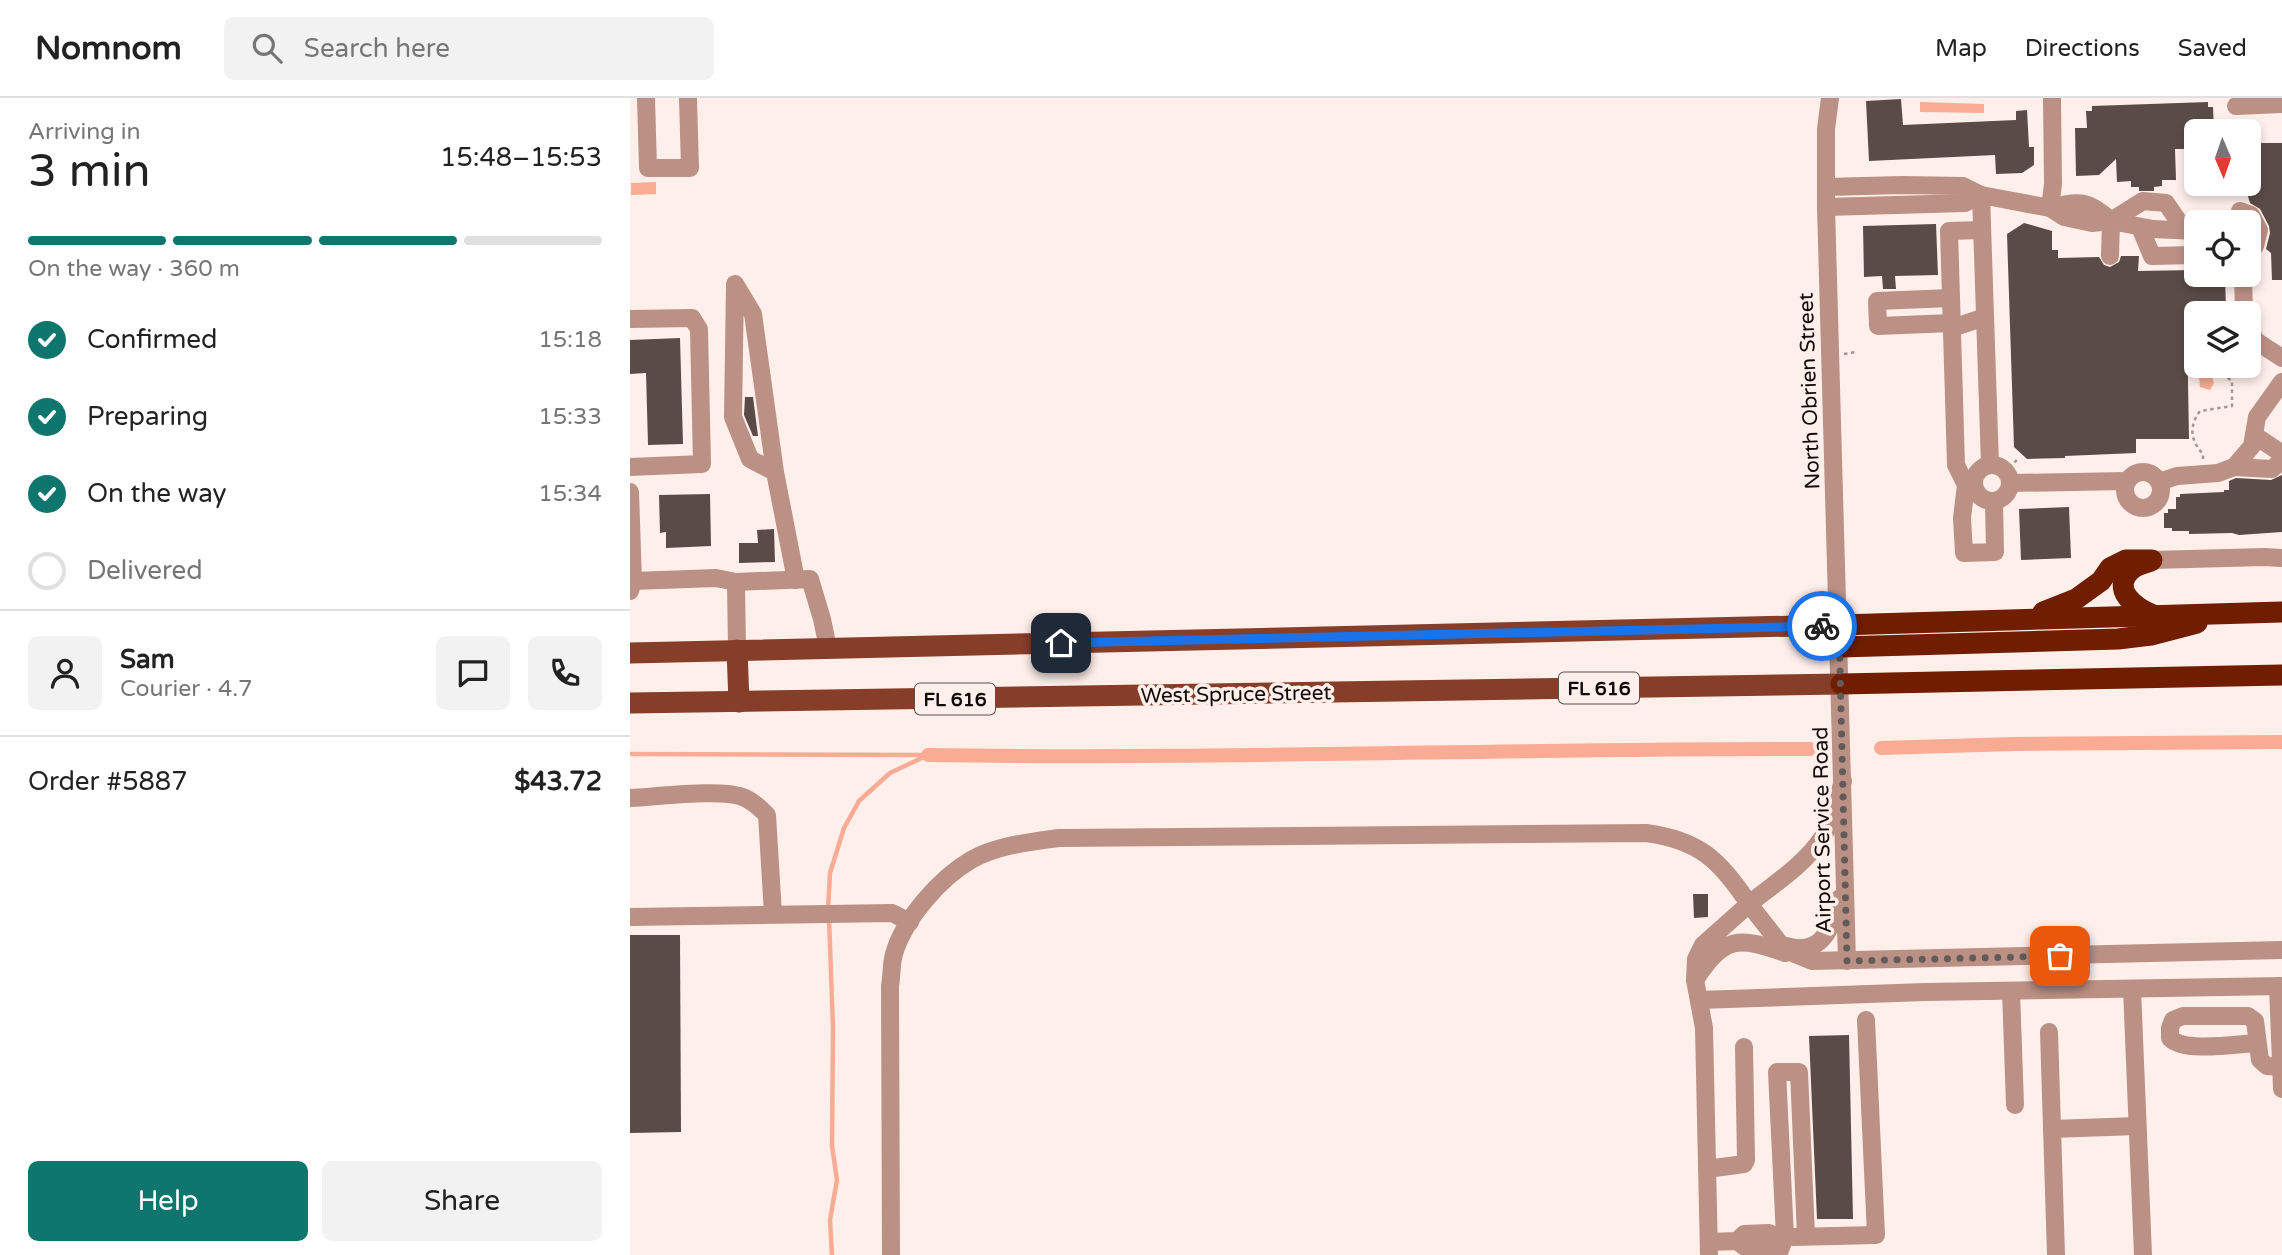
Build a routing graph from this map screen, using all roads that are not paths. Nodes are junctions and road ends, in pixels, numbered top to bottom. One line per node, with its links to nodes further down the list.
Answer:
1 (646, 98): 2 (street)
2 (688, 98)
3 (1830, 98): 7 (street, North Obrien Street)
4 (2052, 98): 10 (street)
5 (2282, 104): 6 (street)
6 (2236, 106)
7 (1826, 187): 8 (street); 9 (street, North Obrien Street)
8 (1980, 195): 9 (street); 10 (street); 14 (street)
9 (1826, 207): 44 (street, North Obrien Street)
10 (2050, 208): 11 (street)
11 (2110, 221): 12 (street); 13 (street); 17 (street)
12 (2184, 225)
13 (2140, 226): 15 (street); 16 (street)
14 (1982, 230): 18 (street); 19 (street)
15 (2184, 230)
16 (2184, 255)
17 (2110, 256)
18 (1951, 298): 21 (street); 21 (street)
19 (1985, 317): 21 (street); 28 (street)
20 (630, 319): 26 (street)
21 (1952, 326): 32 (street)
22 (2261, 344): 23 (street)
23 (2282, 358)
24 (2282, 382): 25 (street)
25 (2254, 435): 27 (street); 27 (street)
26 (630, 467)
27 (2234, 467): 31 (street)
28 (2006, 470): 30 (street); 32 (street); 34 (street)
29 (775, 472): 29 (street); 37 (street)
30 (2127, 481): 31 (street); 31 (street)
31 (2159, 482)
32 (1970, 485): 34 (street); 34 (street)
33 (630, 492): 39 (street)
34 (1994, 501)
35 (2282, 558): 36 (street)
36 (2151, 561): 42 (highway); 43 (highway)
37 (796, 580): 38 (street); 47 (street)
38 (736, 583): 39 (street); 48 (street)
39 (632, 586)
40 (2282, 612): 41 (highway)
41 (2243, 613): 42 (highway); 46 (highway)
42 (2153, 615): 43 (highway)
43 (2028, 618): 44 (highway)
44 (1839, 625): 46 (street, North Obrien Street); 47 (main road)
45 (630, 642): 49 (street)
46 (1840, 647): 51 (street, North Obrien Street)
47 (828, 648): 48 (main road)
48 (737, 650): 49 (main road); 52 (main road)
49 (630, 653)
50 (2282, 675): 51 (highway, FL 616)
51 (1841, 684): 52 (main road, West Spruce Street / FL 616); 54 (street, Airport Service Road)
52 (739, 702): 53 (main road, West Spruce Street / FL 616)
53 (630, 703)
54 (1843, 781): 56 (street, Airport Service Road); 57 (street)
55 (630, 798): 58 (street)
56 (1845, 881): 61 (street); 64 (street, Airport Service Road)
57 (1749, 904): 60 (street); 61 (street); 65 (street)
58 (773, 914): 59 (street); 60 (street)
59 (630, 917)
60 (910, 922): 83 (street)
61 (1774, 938): 63 (street)
62 (2282, 950): 64 (street, Airport Service Road)
63 (1802, 958): 64 (street); 65 (street)
64 (1847, 961)
65 (1695, 980): 69 (street)
66 (2280, 986): 67 (street); 74 (street)
67 (2132, 989): 68 (street); 77 (street)
68 (2011, 991): 69 (street); 76 (street)
69 (1699, 1000): 79 (street)
70 (1866, 1020): 80 (street)
71 (2049, 1031): 78 (street)
72 (2257, 1043): 74 (street)
73 (1744, 1047): 79 (street)
74 (2282, 1067): 75 (street)
75 (2282, 1089)
76 (2015, 1105)
77 (2137, 1126): 78 (street); 85 (street)
78 (2052, 1129): 84 (street)
79 (1707, 1169): 82 (street)
80 (1806, 1236): 81 (street); 81 (street)
81 (1781, 1243): 82 (street)
82 (1709, 1249)
83 (891, 1255)
84 (2056, 1255)
85 (2143, 1255)

